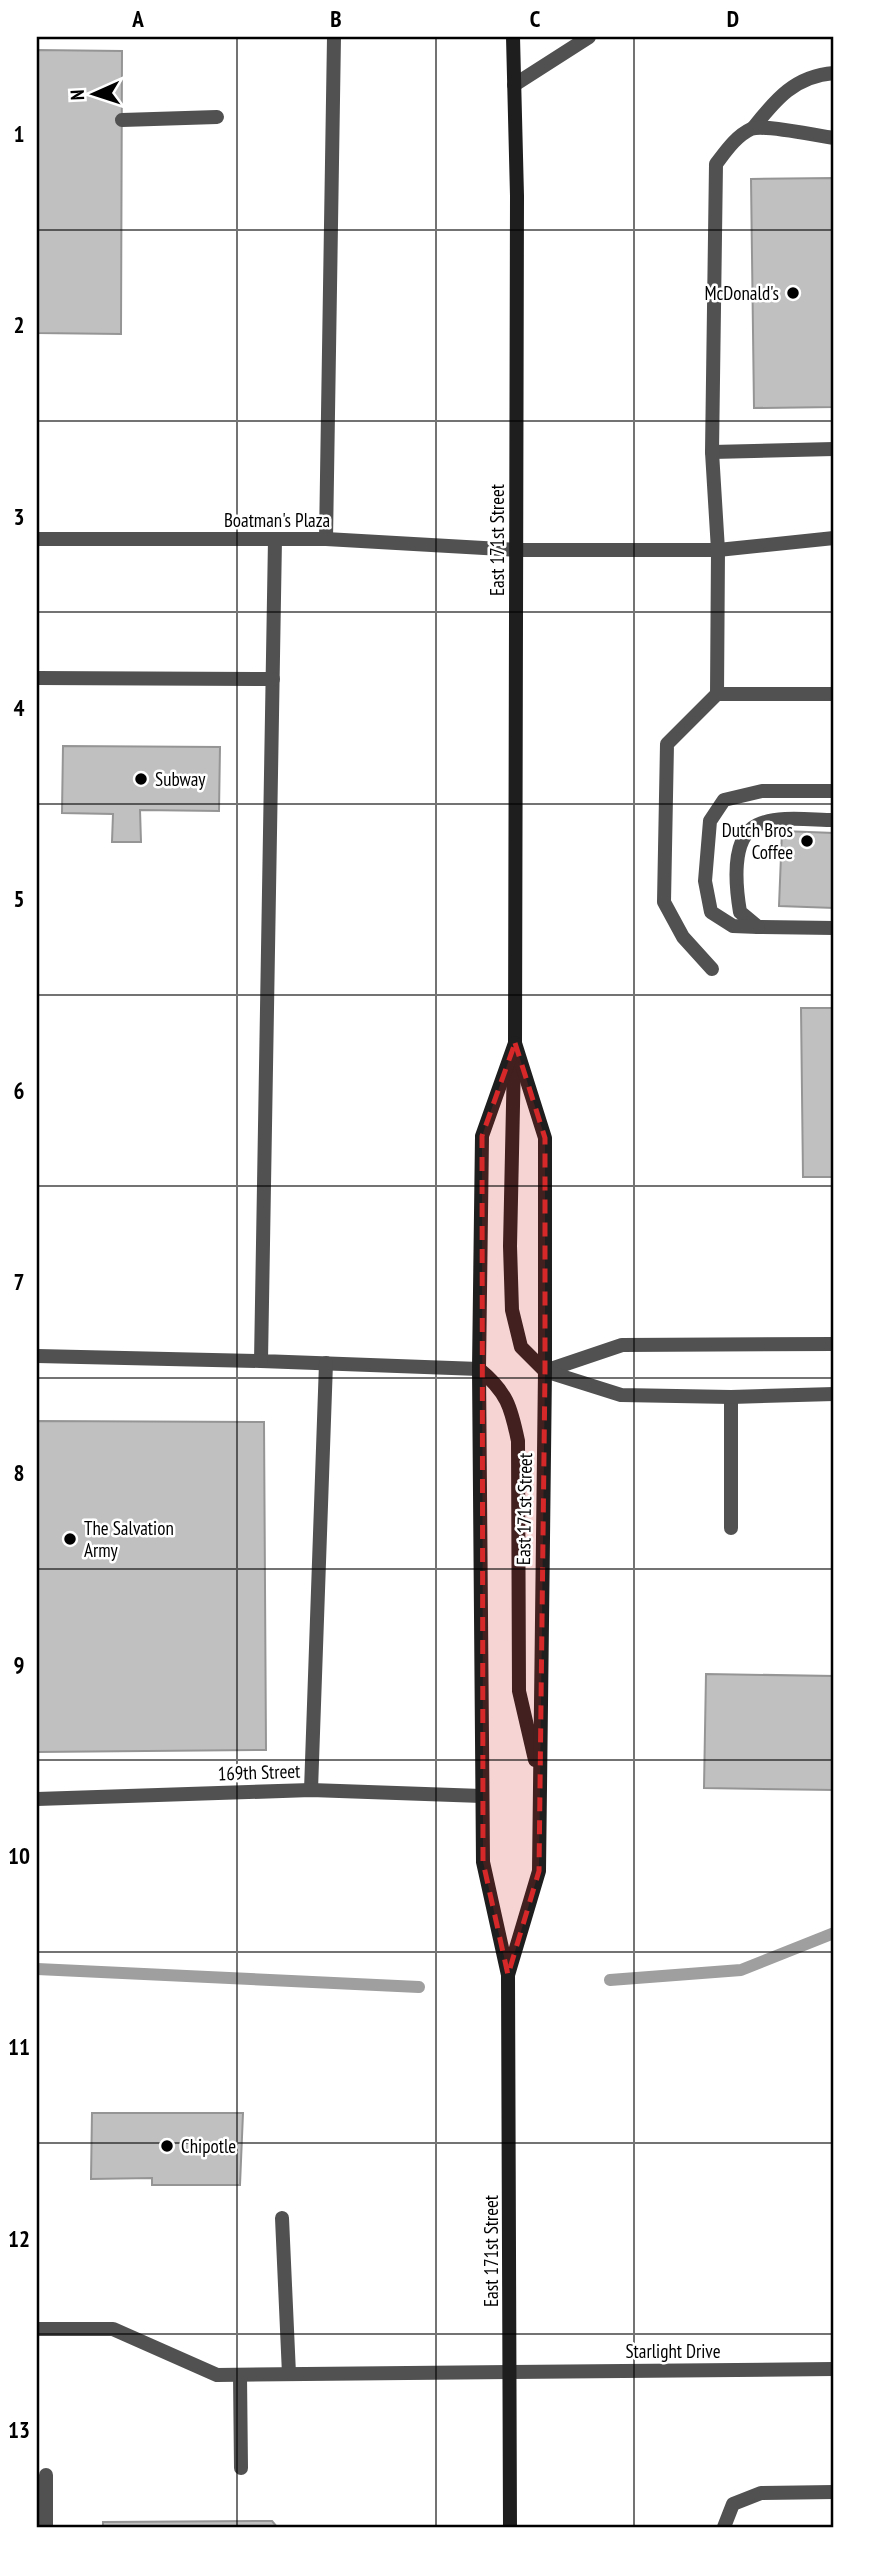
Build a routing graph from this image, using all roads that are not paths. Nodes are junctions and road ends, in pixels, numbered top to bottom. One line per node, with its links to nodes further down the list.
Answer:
1 (334, 37): 15 (street)
2 (513, 37): 5 (main road, East 171st Street)
3 (589, 37): 5 (street)
4 (834, 73): 8 (street)
5 (514, 85): 16 (main road, East 171st Street)
6 (217, 117): 7 (street)
7 (122, 120)
8 (753, 128): 9 (street); 11 (street)
9 (834, 138)
10 (834, 449): 11 (street)
11 (712, 452): 17 (street)
12 (834, 538): 17 (street, Boatman's Plaza)
13 (37, 539): 14 (street, Boatman's Plaza)
14 (275, 539): 15 (street, Boatman's Plaza); 19 (street)
15 (326, 539): 16 (street, Boatman's Plaza)
16 (517, 550): 17 (street, Boatman's Plaza); 27 (main road, East 171st Street)
17 (718, 550): 20 (street)
18 (37, 678): 19 (street)
19 (273, 679): 30 (street)
20 (717, 694): 21 (street); 26 (street)
21 (834, 694)
22 (834, 791): 24 (street)
23 (834, 820): 24 (street)
24 (758, 927): 25 (street)
25 (834, 928)
26 (712, 969)
27 (515, 1043): 32 (main road, East 171st Street); 33 (main road, East 171st Street); 33 (main road)
28 (834, 1344): 33 (street)
29 (37, 1356): 30 (street)
30 (261, 1361): 31 (street)
31 (326, 1363): 32 (street); 38 (street)
32 (480, 1369): 37 (main road); 39 (main road, East 171st Street)
33 (545, 1371): 35 (street); 37 (main road, East 171st Street)
34 (834, 1394): 35 (street)
35 (731, 1397): 36 (street)
36 (731, 1528)
37 (541, 1782): 41 (main road, East 171st Street)
38 (311, 1790): 39 (street, 169th Street); 40 (street, 169th Street)
39 (482, 1796): 41 (main road, East 171st Street)
40 (37, 1799)
41 (508, 1975): 45 (main road, East 171st Street)
42 (282, 2218): 46 (street)
43 (37, 2329): 47 (street, Starlight Drive)
44 (834, 2369): 45 (street, Starlight Drive)
45 (511, 2372): 46 (street, Starlight Drive); 52 (main road, East 171st Street)
46 (289, 2374): 47 (street, Starlight Drive)
47 (240, 2375): 48 (street)
48 (241, 2468)
49 (46, 2475): 51 (street)
50 (834, 2492): 53 (street)
51 (46, 2527)
52 (510, 2527)
53 (724, 2527)

